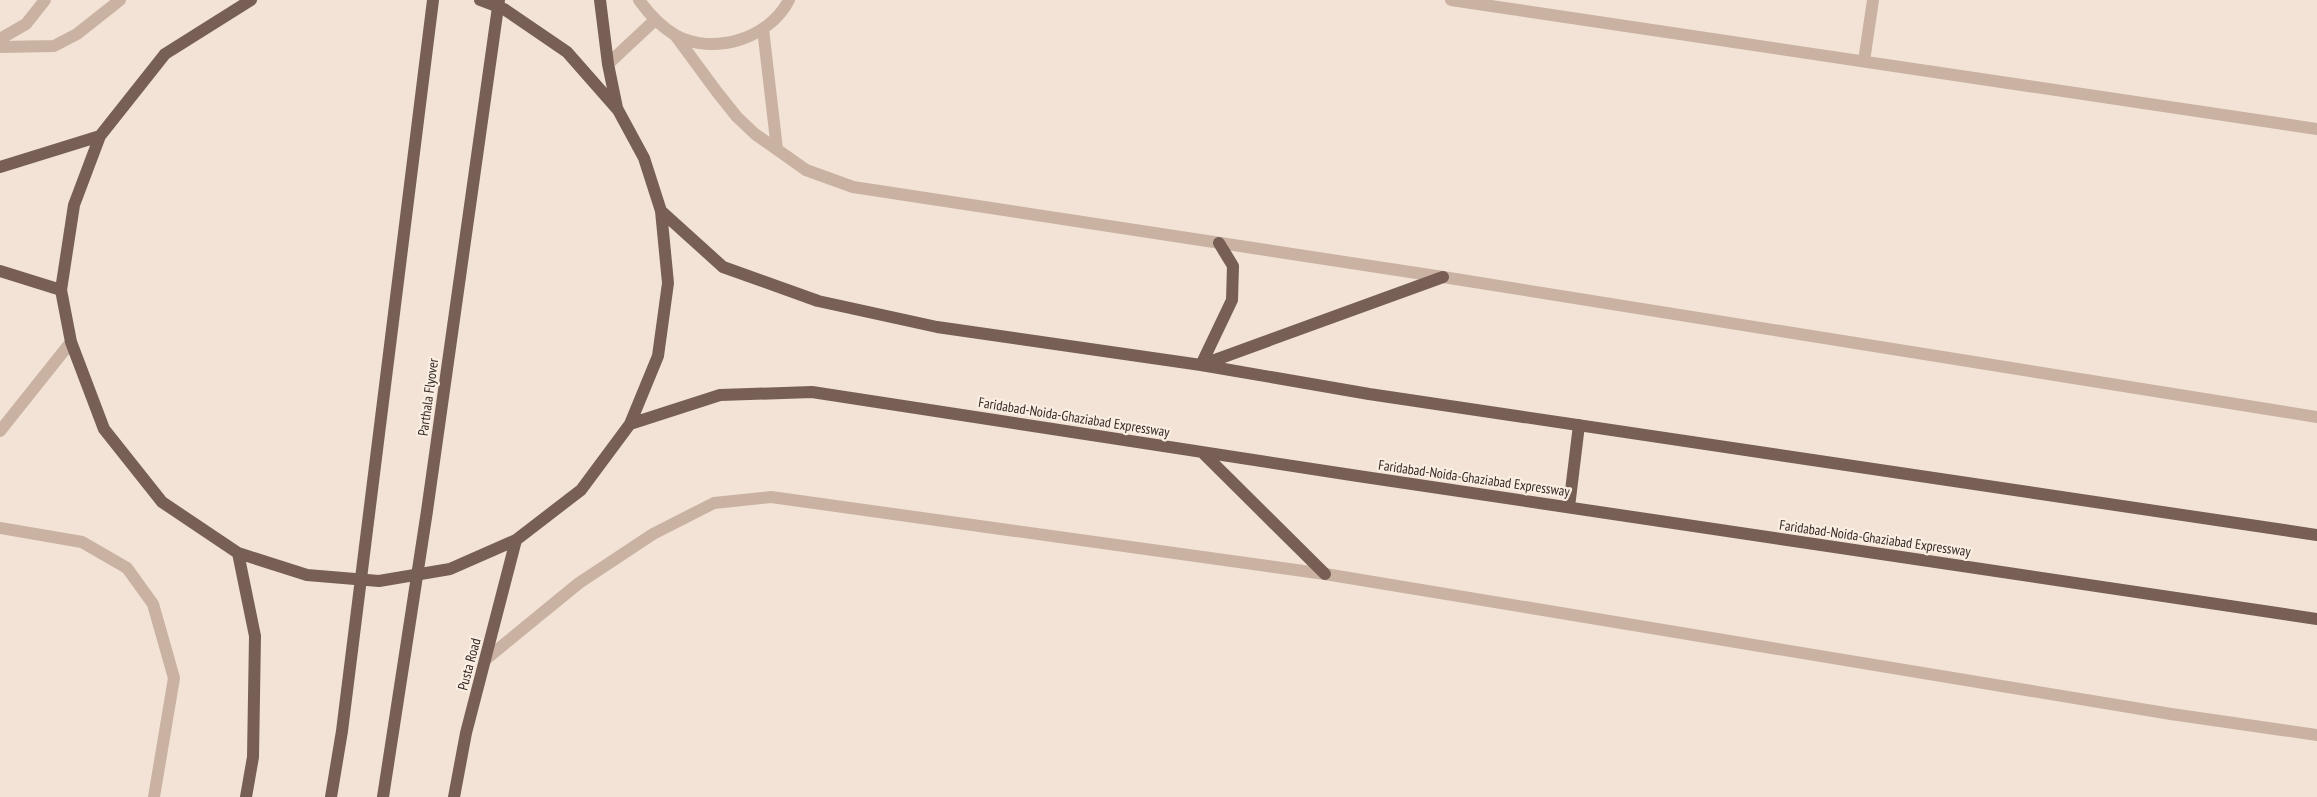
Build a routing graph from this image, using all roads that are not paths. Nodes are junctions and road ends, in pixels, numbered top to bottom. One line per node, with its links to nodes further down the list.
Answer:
1 (45, 0): 15 (street)
2 (120, 0): 16 (street)
3 (251, 0): 21 (main road)
4 (433, 0): 47 (main road, bridge)
5 (480, 0): 19 (main road)
6 (500, 0): 48 (main road, Parthala Flyover, bridge)
7 (600, 0): 18 (main road)
8 (639, 0): 12 (street)
9 (789, 0): 13 (street)
10 (1451, 0): 17 (street)
11 (1873, 0): 17 (street)
12 (655, 20): 14 (street); 18 (street)
13 (763, 29): 14 (street); 22 (street)
14 (675, 35): 22 (street)
15 (0, 39)
16 (0, 47)
17 (1864, 61): 20 (street)
18 (608, 64): 19 (main road)
19 (618, 110): 24 (main road)
20 (2317, 129)
21 (100, 136): 23 (main road); 28 (main road)
22 (777, 149): 25 (street)
23 (0, 167)
24 (661, 211): 30 (main road); 32 (main road)
25 (1219, 243): 27 (street); 30 (main road)
26 (0, 271): 28 (main road)
27 (1442, 277): 30 (main road); 31 (street)
28 (61, 290): 29 (main road)
29 (71, 342): 34 (street); 40 (main road)
30 (1201, 365): 33 (main road)
31 (2317, 417)
32 (630, 424): 35 (main road, Faridabad-Noida-Ghaziabad Expressway); 39 (main road)
33 (1579, 425): 36 (main road); 38 (main road)
34 (0, 431)
35 (1202, 452): 36 (main road, Faridabad-Noida-Ghaziabad Expressway); 41 (main road)
36 (1569, 507): 42 (main road, Faridabad-Noida-Ghaziabad Expressway)
37 (0, 528): 45 (street)
38 (2317, 535)
39 (516, 540): 40 (main road); 43 (main road, Pusta Road)
40 (238, 553): 46 (main road)
41 (1325, 574): 43 (street); 44 (street)
42 (2317, 619)
43 (486, 659): 49 (main road, Pusta Road)
44 (2317, 736)
45 (154, 797)
46 (246, 797)
47 (331, 797)
48 (383, 797)
49 (454, 797)

